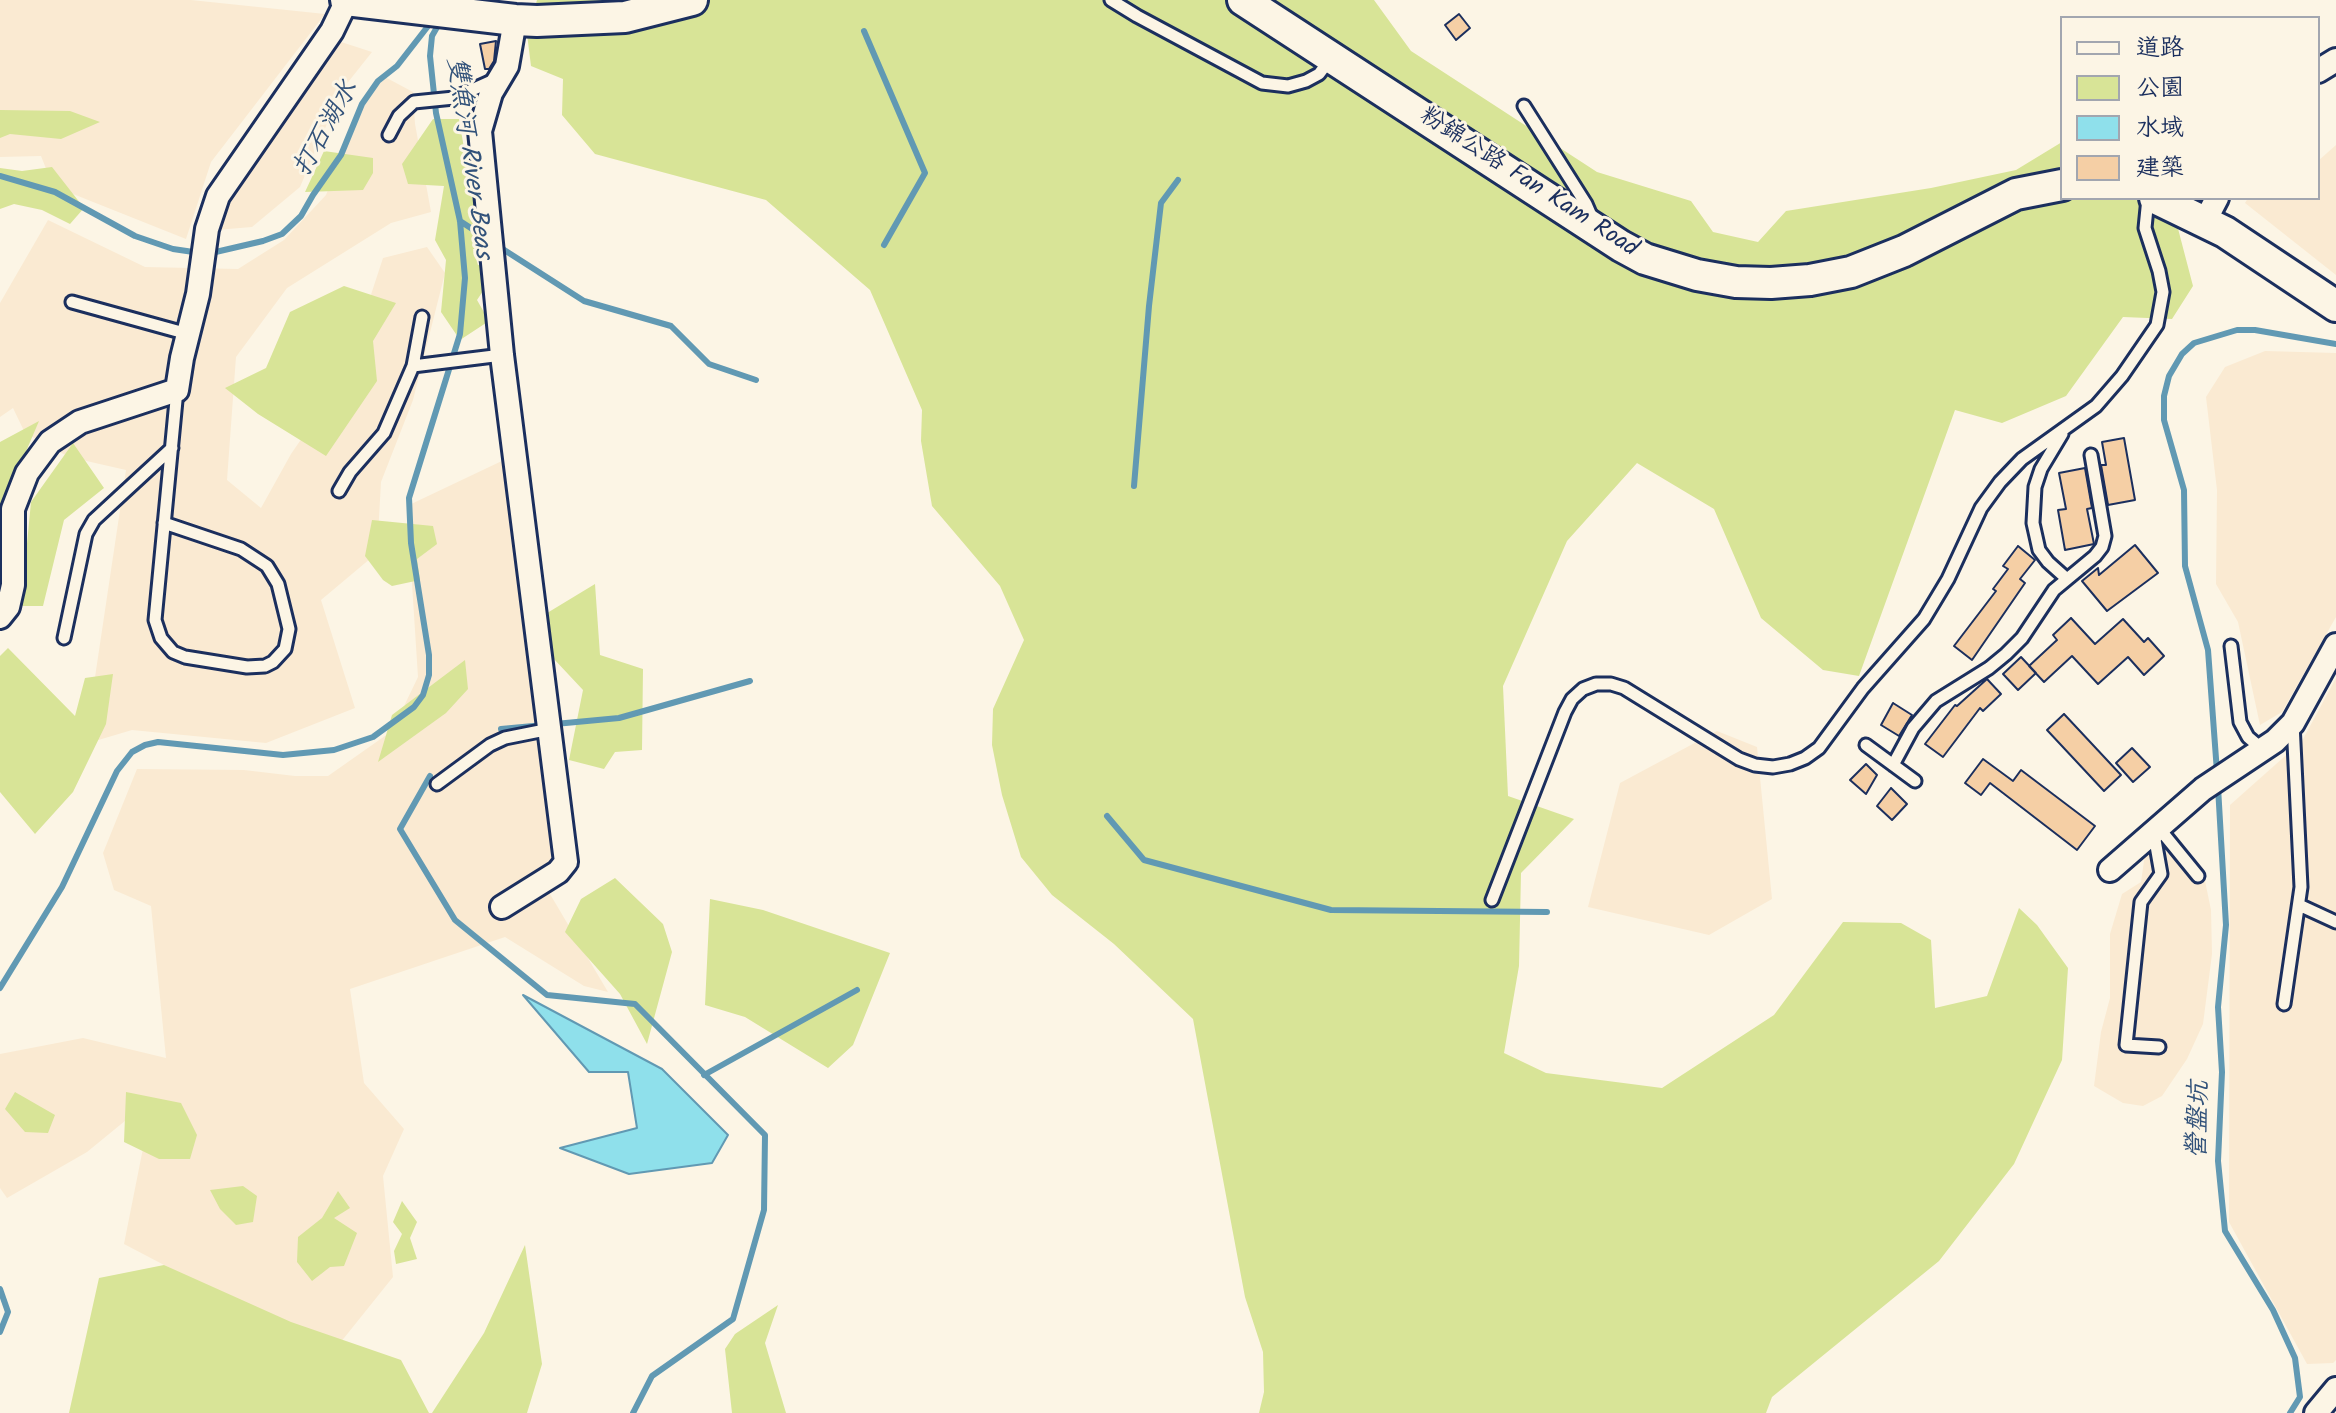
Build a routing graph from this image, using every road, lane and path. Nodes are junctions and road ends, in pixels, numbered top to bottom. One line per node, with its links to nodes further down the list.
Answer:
1 (346, 0): 5 (main road); 18 (street)
2 (692, 0): 5 (main road)
3 (1111, 0): 6 (lane)
4 (1243, 0): 6 (main road, 粉錦公路 Fan Kam Road)
5 (501, 19): 7 (street)
6 (1331, 58): 14 (main road, 粉錦公路 Fan Kam Road)
7 (502, 76): 9 (lane); 19 (street)
8 (1524, 106): 14 (lane)
9 (389, 135)
10 (2060, 185): 14 (main road, 粉錦公路 Fan Kam Road)
11 (2148, 200): 22 (lane)
12 (2164, 200): 13 (main road)
13 (2211, 210): 16 (main road)
14 (1591, 226)
15 (72, 302): 18 (lane)
16 (2336, 306)
17 (422, 317): 20 (lane)
18 (188, 334): 21 (street)
19 (502, 355): 20 (lane); 33 (street)
20 (413, 366): 25 (lane)
21 (177, 390): 23 (lane); 28 (street)
22 (2065, 430): 27 (lane); 42 (lane)
23 (172, 448): 26 (lane); 29 (lane)
24 (2091, 455): 27 (lane)
25 (339, 491)
26 (164, 523): 26 (lane)
27 (2067, 579): 36 (lane)
28 (0, 617)
29 (64, 638)
30 (2336, 645): 32 (street)
31 (2231, 646): 35 (lane)
32 (2293, 723): 35 (street); 43 (lane)
33 (550, 729): 38 (lane); 44 (street)
34 (1866, 745): 36 (lane)
35 (2268, 745): 39 (street)
36 (1893, 765): 37 (lane)
37 (1915, 781)
38 (437, 784)
39 (2154, 830): 40 (street); 41 (lane); 47 (lane)
40 (2110, 870)
41 (2198, 876)
42 (1492, 900)
43 (2299, 905): 45 (lane); 46 (lane)
44 (502, 907)
45 (2336, 922)
46 (2284, 1004)
47 (2159, 1047)
48 (2336, 1389): 49 (street)
49 (2316, 1413)

